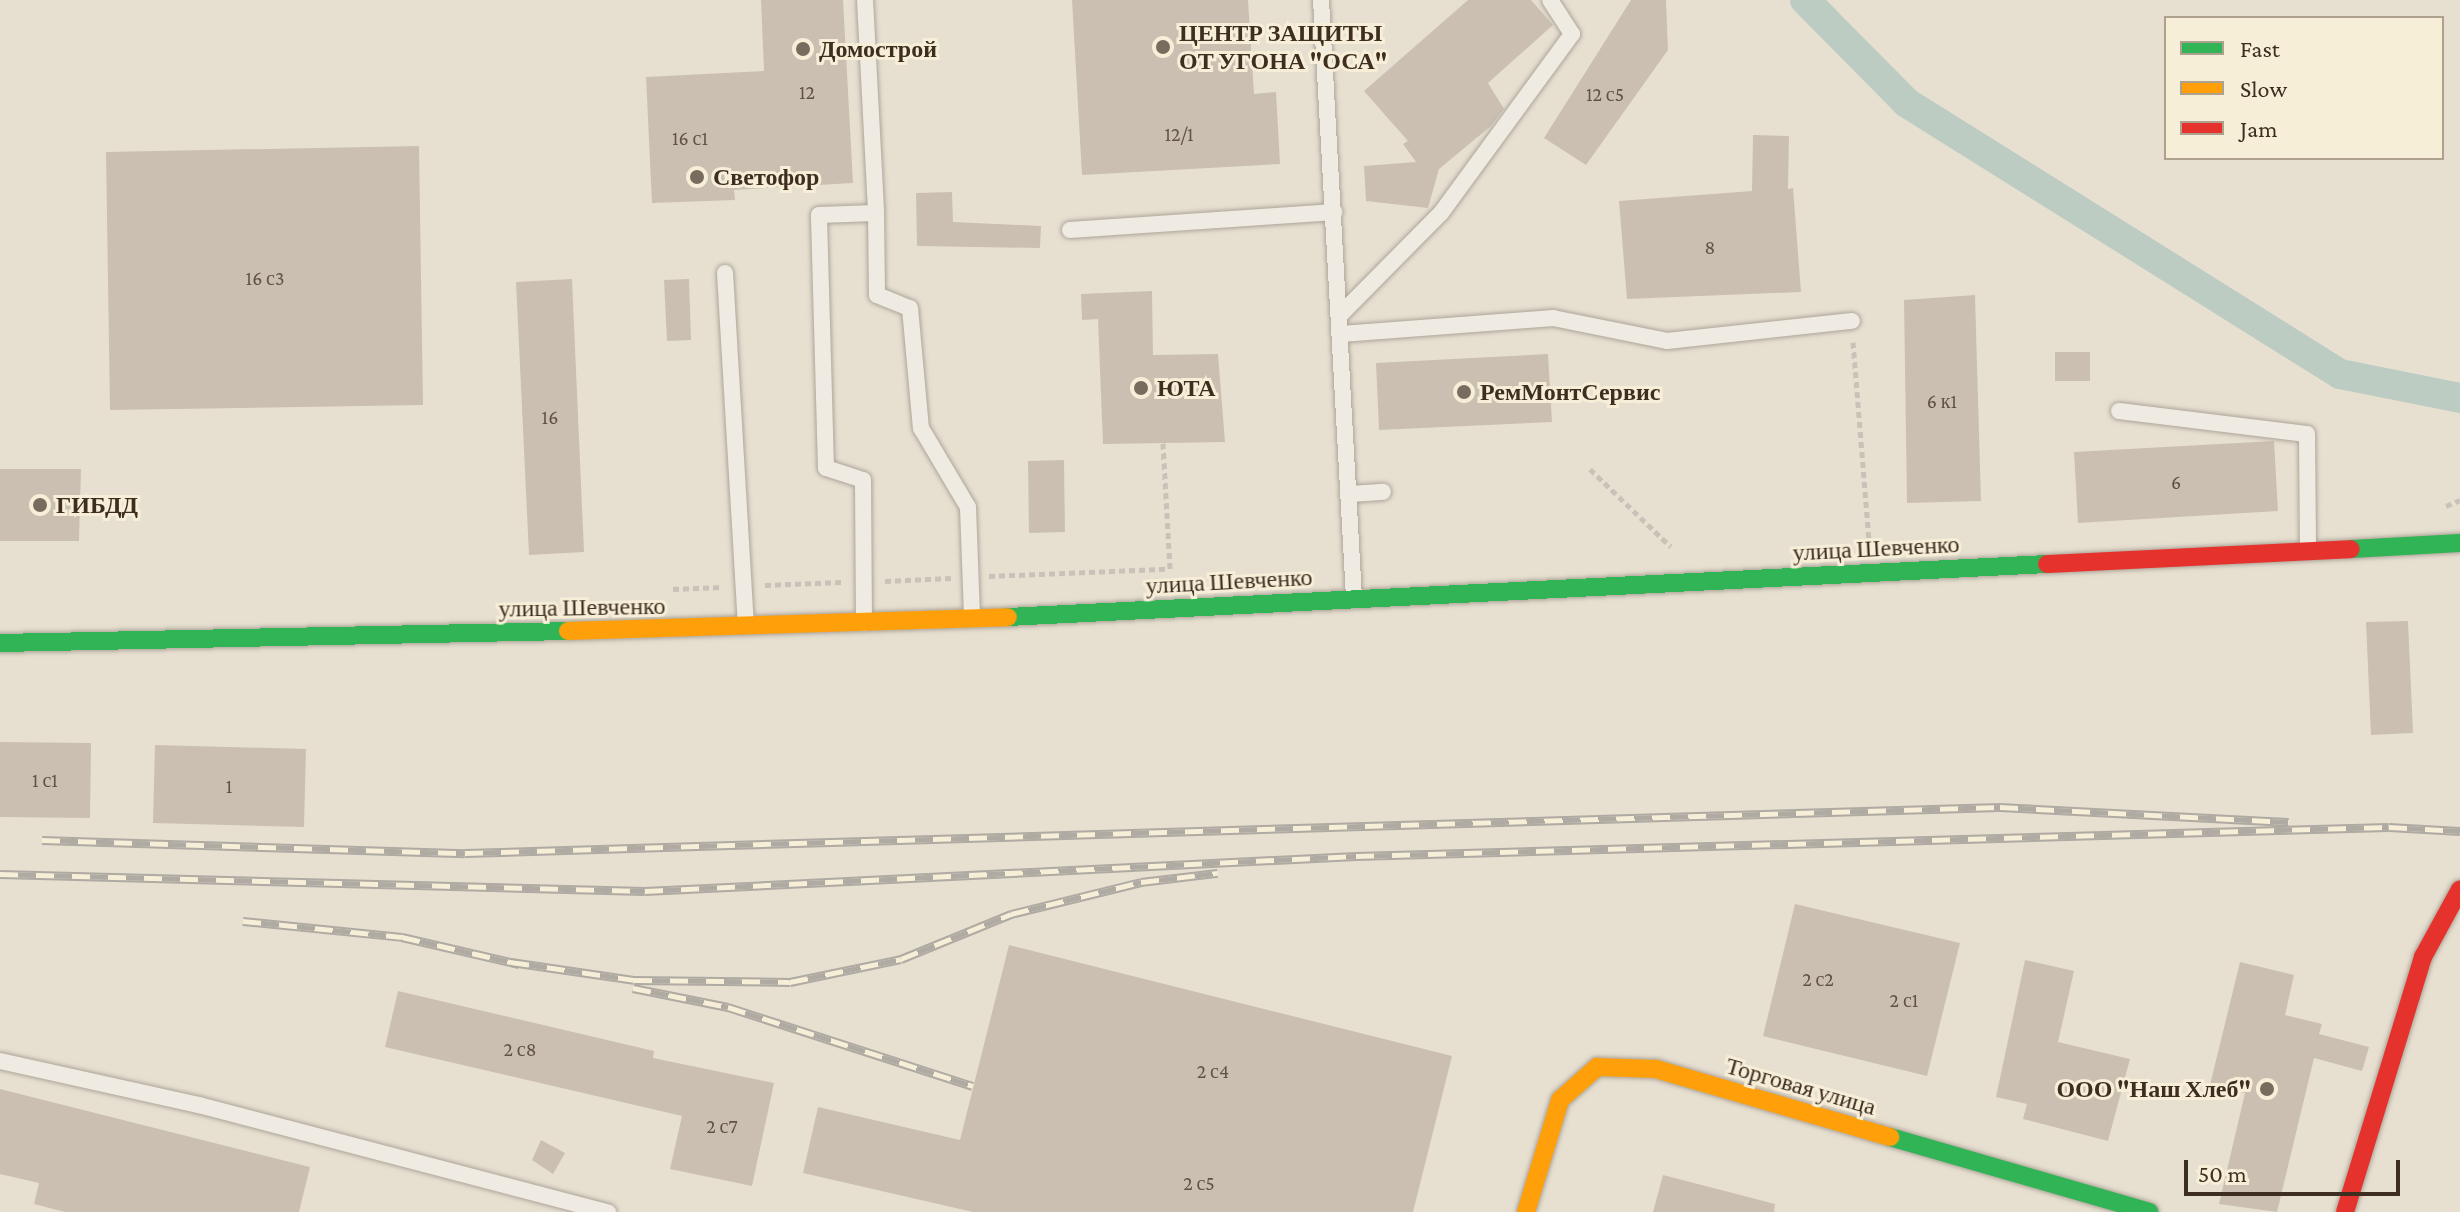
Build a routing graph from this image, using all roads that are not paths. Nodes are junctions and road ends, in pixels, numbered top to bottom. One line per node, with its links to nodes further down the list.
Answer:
1 (865, 0): 5 (lane)
2 (1321, 0): 4 (lane)
3 (1550, 0): 8 (lane)
4 (1334, 212): 6 (lane); 8 (lane)
5 (876, 213): 17 (lane); 18 (lane)
6 (1070, 230)
7 (725, 273): 19 (lane)
8 (1340, 315): 10 (lane)
9 (1852, 321): 10 (lane)
10 (1341, 334): 13 (lane)
11 (2119, 411): 15 (lane)
12 (1383, 492): 13 (lane)
13 (1351, 494): 16 (lane)
14 (2460, 543): 15 (street, улица Шевченко)
15 (2308, 549): 16 (street, улица Шевченко)
16 (1354, 599): 17 (street, улица Шевченко)
17 (972, 617): 18 (street, улица Шевченко)
18 (864, 624): 19 (street, улица Шевченко)
19 (746, 627): 20 (street, улица Шевченко)
20 (0, 643)
21 (2460, 889): 22 (street)
22 (2453, 914): 27 (street)
23 (0, 1061): 24 (lane)
24 (608, 1212)
25 (1526, 1212): 26 (street, Торговая улица)
26 (2149, 1212)
27 (2345, 1212)

